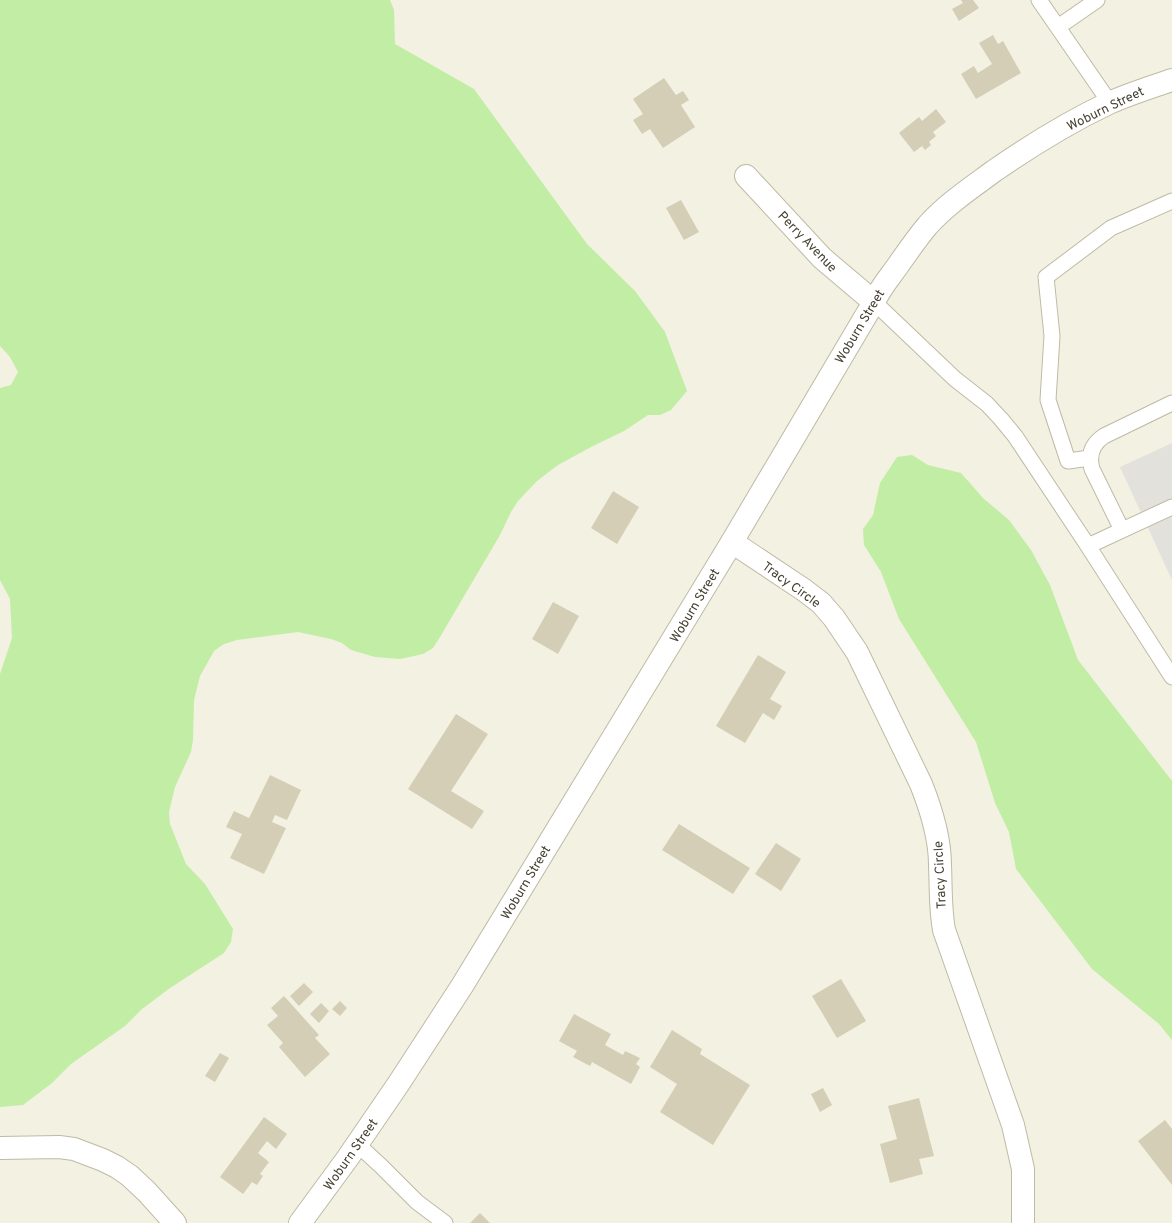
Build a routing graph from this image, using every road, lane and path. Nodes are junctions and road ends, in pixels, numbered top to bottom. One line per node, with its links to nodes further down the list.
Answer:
1 (1039, 0): 3 (lane)
2 (1098, 0): 3 (lane)
3 (1058, 27): 5 (lane)
4 (1172, 80): 5 (street, Woburn Street)
5 (1110, 103): 8 (street, Woburn Street)
6 (746, 176): 8 (street, Perry Avenue)
7 (1172, 202): 10 (lane)
8 (874, 302): 13 (street, Woburn Street); 14 (lane)
9 (1172, 403): 10 (lane)
10 (1090, 458): 12 (lane)
11 (1172, 507): 12 (lane)
12 (1122, 530): 14 (lane)
13 (732, 542): 16 (street, Woburn Street); 21 (street, Tracy Circle)
14 (1088, 546): 15 (lane)
15 (1172, 677)
16 (357, 1144): 19 (street, Woburn Street); 20 (lane)
17 (0, 1148): 18 (street)
18 (175, 1223)
19 (300, 1223)
20 (444, 1223)
21 (1023, 1223)

